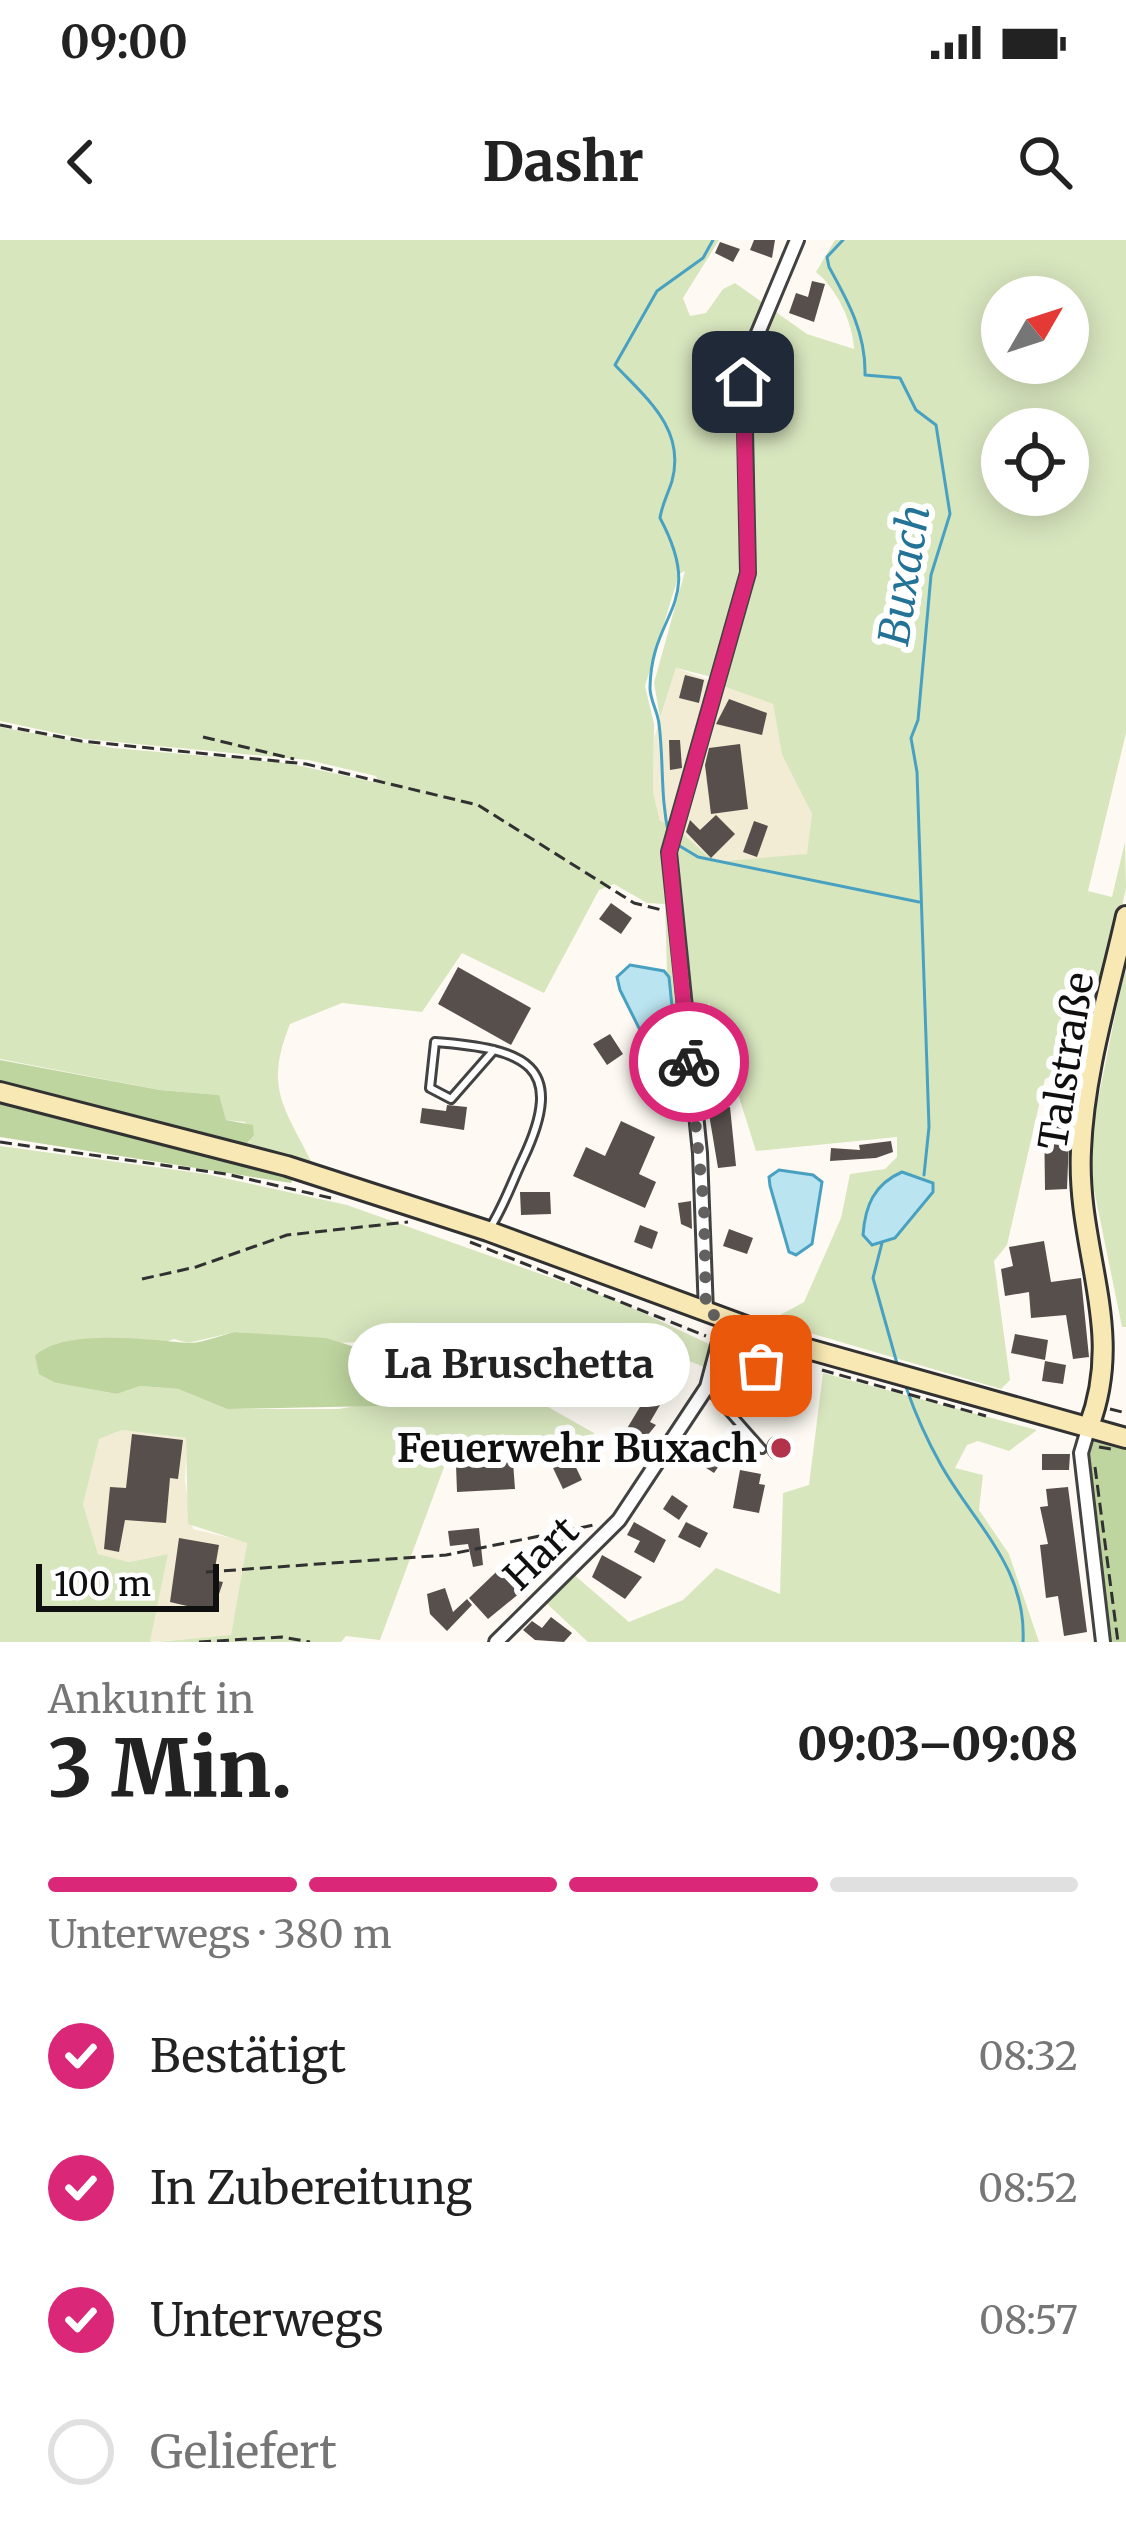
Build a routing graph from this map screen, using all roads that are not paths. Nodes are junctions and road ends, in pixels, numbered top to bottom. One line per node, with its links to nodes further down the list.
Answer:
1 (797, 240): 6 (street, Hart)
2 (1126, 916): 10 (main road, Talstraße)
3 (494, 1050): 3 (lane); 5 (lane)
4 (0, 1092): 5 (main road)
5 (488, 1231): 6 (main road)
6 (716, 1315): 7 (street, Hart); 10 (main road)
7 (719, 1346): 8 (lane); 9 (street, Hart)
8 (804, 1381)
9 (707, 1387): 12 (lane); 13 (street, Hart)
10 (1089, 1426): 11 (main road); 14 (street)
11 (1126, 1438)
12 (762, 1449)
13 (496, 1642)
14 (1103, 1642)

